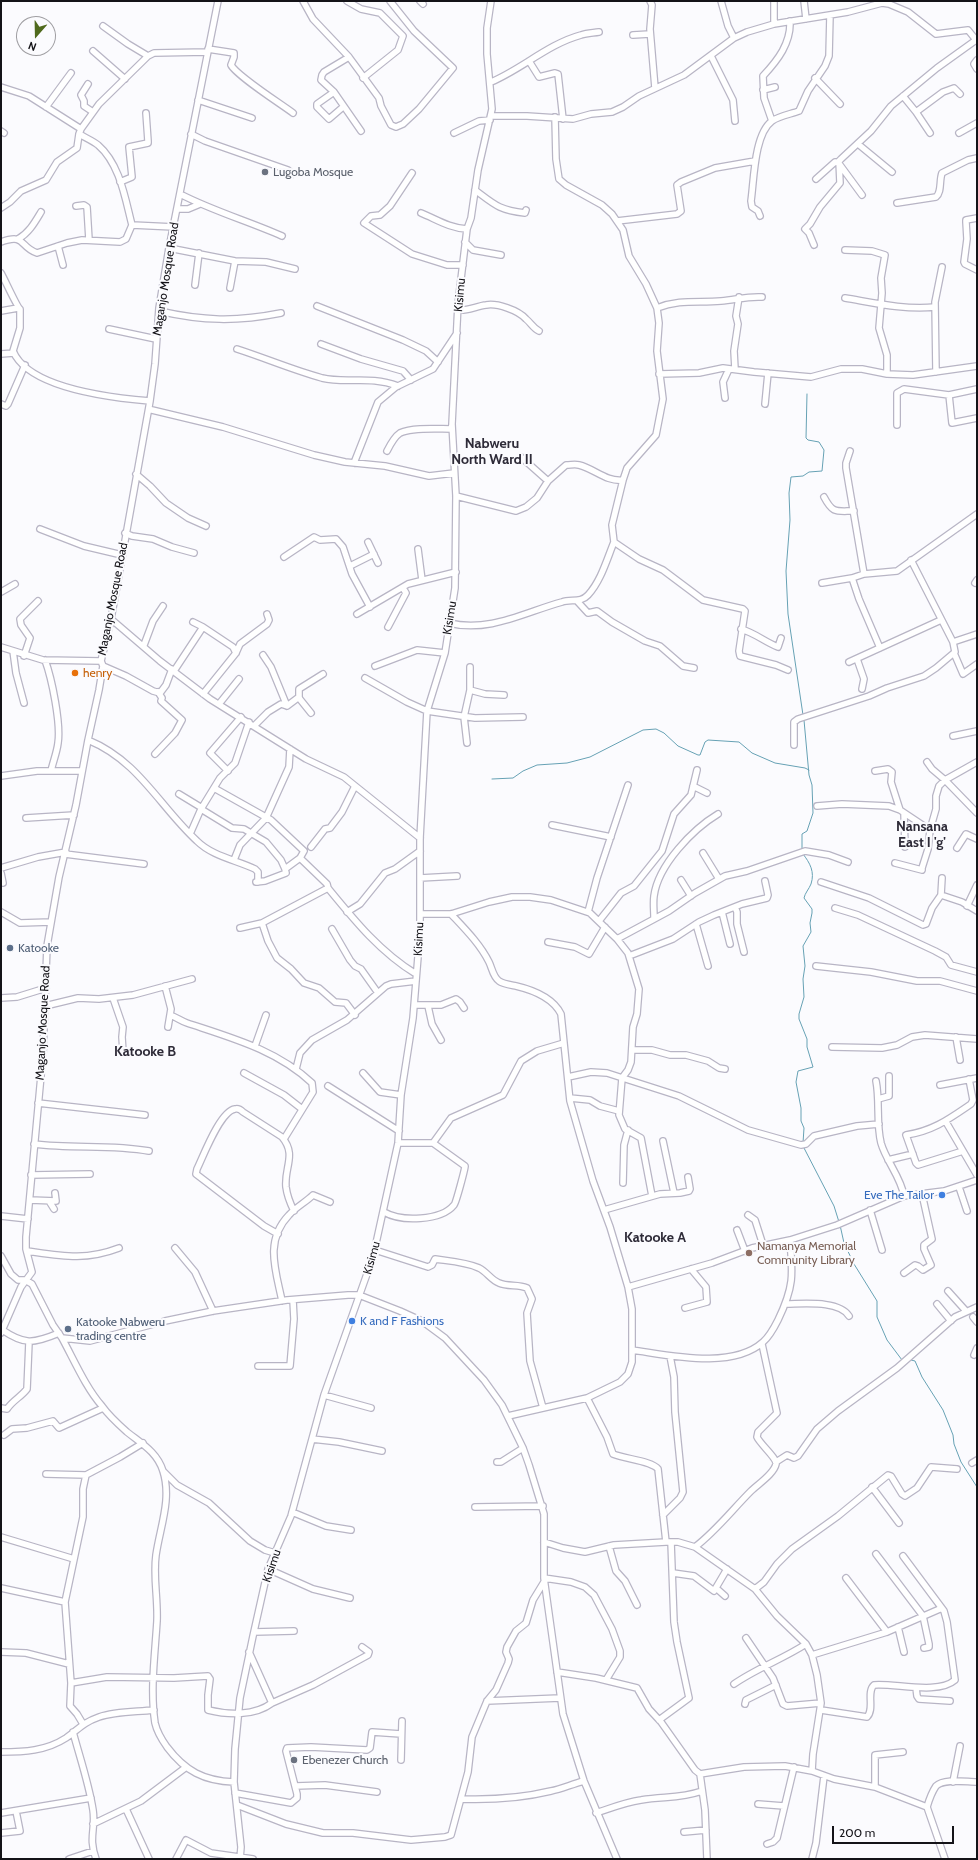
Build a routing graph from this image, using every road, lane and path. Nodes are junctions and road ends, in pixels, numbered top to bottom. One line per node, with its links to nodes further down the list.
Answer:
1 (218, 1): 22 (street, Maganjo Mosque Road)
2 (303, 1): 25 (street)
3 (347, 1): 30 (street)
4 (491, 1): 33 (street, Kisimu)
5 (650, 1): 17 (street)
6 (721, 1): 19 (street)
7 (774, 1): 14 (street)
8 (804, 1): 12 (street)
9 (392, 2): 30 (street)
10 (890, 2): 11 (street); 20 (street)
11 (830, 15): 12 (street); 31 (street)
12 (806, 19): 13 (street)
13 (790, 21): 14 (street); 38 (street)
14 (774, 24): 19 (street)
15 (104, 26): 23 (street)
16 (599, 32): 27 (street)
17 (650, 34): 18 (street); 37 (street)
18 (633, 35)
19 (734, 38): 24 (street)
20 (977, 40): 41 (street)
21 (93, 50): 32 (street)
22 (208, 50): 23 (street); 42 (street, Maganjo Mosque Road); 49 (street)
23 (148, 56): 32 (street)
24 (711, 56): 37 (street); 54 (street)
25 (349, 57): 30 (street); 39 (street)
26 (977, 60): 28 (street)
27 (529, 61): 33 (street); 53 (street)
28 (977, 69)
29 (71, 73): 44 (street)
30 (363, 78)
31 (816, 78): 43 (street); 55 (street)
32 (125, 79): 46 (street)
33 (491, 82): 51 (street, Kisimu)
34 (88, 84): 46 (street)
35 (1, 87): 44 (street)
36 (775, 87): 38 (street)
37 (655, 88): 53 (street)
38 (763, 90): 55 (street)
39 (334, 92): 45 (street); 45 (street)
40 (960, 94): 47 (street)
41 (903, 96): 47 (street); 63 (street)
42 (198, 100): 50 (street); 62 (street, Maganjo Mosque Road)
43 (840, 104)
44 (46, 107): 58 (street)
45 (343, 107): 57 (street)
46 (93, 112): 58 (street)
47 (916, 112): 60 (street)
48 (146, 113): 71 (street)
49 (293, 113)
50 (252, 118)
51 (490, 118): 52 (street); 59 (street); 72 (street, Kisimu)
52 (555, 118): 53 (street); 85 (street)
53 (563, 119)
54 (735, 121)
55 (772, 121): 65 (street)
56 (977, 123): 61 (street)
57 (362, 131)
58 (80, 132): 71 (street); 78 (street)
59 (454, 133)
60 (930, 133)
61 (959, 133)
62 (191, 134): 69 (street); 73 (street, Maganjo Mosque Road)
63 (858, 144): 66 (street); 67 (street)
64 (977, 158): 75 (street)
65 (755, 161): 83 (street); 85 (street)
66 (839, 163): 70 (street); 74 (street); 94 (street)
67 (892, 172)
68 (412, 173): 102 (street)
69 (293, 174)
70 (816, 178)
71 (120, 182): 86 (street)
72 (475, 190): 80 (street); 88 (street, Kisimu)
73 (180, 194): 76 (street); 79 (street, Maganjo Mosque Road)
74 (862, 195)
75 (897, 203)
76 (200, 204): 79 (street); 89 (street)
77 (76, 206): 91 (street)
78 (1, 208)
79 (177, 209): 87 (street, Maganjo Mosque Road)
80 (526, 210)
81 (41, 212): 90 (street)
82 (421, 213): 88 (street)
83 (760, 216)
84 (977, 218): 105 (street)
85 (617, 221): 116 (street)
86 (132, 225): 87 (street); 91 (street)
87 (174, 227): 96 (street, Maganjo Mosque Road)
88 (467, 228): 93 (street, Kisimu)
89 (282, 236)
90 (18, 239): 92 (street); 95 (street)
91 (89, 240): 95 (street)
92 (1, 242)
93 (466, 242): 99 (street); 102 (street, Kisimu)
94 (814, 245)
95 (58, 246): 101 (street)
96 (169, 248): 98 (street); 119 (street, Maganjo Mosque Road)
97 (846, 250): 112 (street)
98 (200, 253): 100 (street); 107 (street)
99 (501, 255)
100 (235, 261): 104 (street); 108 (street)
101 (62, 265)
102 (462, 265): 117 (street, Kisimu)
103 (942, 268): 114 (street)
104 (295, 269)
105 (977, 270)
106 (1, 273): 115 (street)
107 (195, 285)
108 (230, 288)
109 (739, 297): 110 (street); 116 (street); 132 (street)
110 (762, 297)
111 (845, 298): 112 (street)
112 (880, 304): 114 (street); 136 (street)
113 (317, 306): 129 (street)
114 (935, 307): 133 (street)
115 (18, 308): 118 (street); 127 (street)
116 (657, 308): 135 (street)
117 (459, 310): 122 (street, Kisimu); 123 (street)
118 (1, 311)
119 (158, 311): 120 (street); 124 (street, Maganjo Mosque Road)
120 (281, 313)
121 (109, 329): 124 (street)
122 (458, 329): 129 (street); 147 (street, Kisimu)
123 (539, 331)
124 (156, 339): 142 (street, Maganjo Mosque Road)
125 (321, 344): 137 (street)
126 (237, 349): 138 (street)
127 (14, 353): 128 (street); 130 (street)
128 (1, 354)
129 (438, 362): 137 (street)
130 (25, 366): 142 (street); 143 (street)
131 (977, 366): 133 (street)
132 (732, 369): 134 (street); 135 (street); 141 (street)
133 (936, 372): 136 (street)
134 (768, 373): 136 (street); 144 (street)
135 (659, 374): 155 (street)
136 (887, 374)
137 (411, 380): 138 (street)
138 (398, 386): 152 (street)
139 (977, 389): 140 (street)
140 (949, 395): 146 (street); 148 (street)
141 (725, 398)
142 (150, 401): 153 (street, Maganjo Mosque Road)
143 (1, 404)
144 (765, 404)
145 (152, 410): 152 (street)
146 (977, 418)
147 (452, 424): 149 (street); 154 (street, Kisimu)
148 (897, 425)
149 (387, 451)
150 (850, 451): 159 (street)
151 (521, 458): 156 (street)
152 (354, 463): 154 (street)
153 (136, 474): 161 (street); 163 (street, Maganjo Mosque Road)
154 (454, 474): 157 (street, Kisimu)
155 (622, 480): 156 (street); 165 (street)
156 (548, 481): 157 (street)
157 (456, 496): 174 (street, Kisimu)
158 (824, 497): 159 (street)
159 (854, 510): 175 (street)
160 (977, 514): 171 (street)
161 (206, 526)
162 (40, 529): 169 (street)
163 (126, 533): 167 (street); 169 (street, Maganjo Mosque Road)
164 (368, 542): 168 (street)
165 (614, 542): 183 (street); 194 (street)
166 (418, 549): 177 (street)
167 (194, 553)
168 (374, 554): 172 (street); 173 (street)
169 (122, 555): 188 (street, Maganjo Mosque Road)
170 (284, 557): 173 (street)
171 (911, 560): 175 (street); 189 (street)
172 (378, 563)
173 (350, 566): 185 (street)
174 (456, 572): 177 (street); 191 (street, Kisimu)
175 (864, 574): 176 (street)
176 (852, 578): 178 (street); 200 (street)
177 (422, 580): 180 (street)
178 (822, 583)
179 (15, 584): 181 (street)
180 (403, 588): 185 (street); 193 (street)
181 (1, 592)
182 (38, 601): 206 (street)
183 (577, 601): 191 (street); 214 (street)
184 (163, 606): 198 (street)
185 (370, 607): 187 (street)
186 (267, 614): 202 (street)
187 (357, 614)
188 (111, 619): 198 (street); 210 (street, Maganjo Mosque Road)
189 (941, 620): 197 (street); 200 (street)
190 (193, 622): 192 (street)
191 (449, 623): 203 (street, Kisimu)
192 (204, 627): 202 (street); 215 (street)
193 (388, 627)
194 (742, 630): 196 (street); 216 (street)
195 (977, 634): 197 (street)
196 (781, 638)
197 (953, 642): 204 (street)
198 (144, 645): 215 (street)
199 (1, 647): 201 (street)
200 (880, 648): 207 (street)
201 (13, 651): 206 (street); 226 (street)
202 (236, 653): 223 (street)
203 (445, 653): 212 (street); 229 (street, Kisimu)
204 (954, 653): 211 (street); 239 (street)
205 (263, 655): 228 (street)
206 (24, 656): 208 (street)
207 (857, 659): 209 (street); 220 (street)
208 (45, 660): 210 (street); 245 (street)
209 (849, 662)
210 (102, 664): 222 (street); 237 (street, Maganjo Mosque Road)
211 (977, 664)
212 (376, 666)
213 (470, 667): 221 (street)
214 (694, 668)
215 (173, 670): 222 (street); 223 (street)
216 (788, 670)
217 (323, 674): 225 (street)
218 (365, 678): 229 (street)
219 (240, 679): 227 (street)
220 (862, 689)
221 (470, 690): 224 (street); 232 (street)
222 (158, 692): 241 (street)
223 (203, 694): 227 (street)
224 (504, 695)
225 (298, 697): 228 (street); 230 (street)
226 (24, 703)
227 (219, 704): 231 (street)
228 (287, 706): 234 (street)
229 (427, 711): 232 (street); 270 (street, Kisimu)
230 (311, 713)
231 (241, 717): 234 (street); 246 (street)
232 (464, 717): 233 (street); 238 (street)
233 (523, 717)
234 (252, 724): 240 (street); 246 (street)
235 (977, 732): 236 (street)
236 (953, 736)
237 (88, 740): 248 (street, Maganjo Mosque Road); 268 (street)
238 (467, 743)
239 (794, 745)
240 (290, 749): 252 (street); 264 (street)
241 (155, 754)
242 (927, 762): 250 (street)
243 (977, 762): 250 (street)
244 (697, 770): 253 (street)
245 (51, 771): 248 (street); 249 (street)
246 (228, 771): 254 (street)
247 (875, 771): 259 (street)
248 (82, 772): 262 (street, Maganjo Mosque Road)
249 (1, 776)
250 (945, 780): 260 (street); 266 (street)
251 (628, 785): 269 (street)
252 (355, 786): 270 (street); 273 (street)
253 (693, 786): 255 (street); 272 (street)
254 (214, 788): 258 (street); 264 (street)
255 (707, 793)
256 (179, 794): 258 (street)
257 (817, 806): 259 (street)
258 (201, 809): 267 (street); 268 (street)
259 (902, 812): 266 (street); 274 (street)
260 (977, 813)
261 (718, 814): 281 (street)
262 (74, 815): 263 (street); 277 (street, Maganjo Mosque Road)
263 (26, 818)
264 (266, 818): 267 (street); 279 (street)
265 (552, 825): 269 (street)
266 (930, 830): 283 (street)
267 (252, 833): 280 (street); 286 (street)
268 (190, 834): 280 (street)
269 (611, 837): 306 (street)
270 (420, 838): 276 (street, Kisimu)
271 (977, 839): 275 (street)
272 (664, 844): 281 (street); 311 (street)
273 (311, 847)
274 (905, 847)
275 (957, 848)
276 (420, 851): 289 (street, Kisimu); 305 (street)
277 (66, 853): 284 (street); 285 (street); 312 (street, Maganjo Mosque Road)
278 (703, 853): 291 (street)
279 (300, 858): 286 (street); 297 (street)
280 (234, 860): 286 (street)
281 (668, 862): 310 (street)
282 (848, 862): 291 (street)
283 (895, 863)
284 (144, 864)
285 (1, 868)
286 (285, 869)
287 (1, 873): 295 (street)
288 (457, 876): 289 (street)
289 (420, 878): 308 (street, Kisimu)
290 (942, 878): 298 (street)
291 (719, 879): 299 (street)
292 (681, 880): 299 (street)
293 (764, 881): 300 (street)
294 (820, 882): 298 (street)
295 (3, 884)
296 (977, 885): 301 (street)
297 (328, 888): 305 (street); 313 (street)
298 (941, 895): 301 (street)
299 (691, 896): 310 (street)
300 (735, 906): 307 (street); 321 (street)
301 (967, 906): 303 (street)
302 (835, 908): 325 (street)
303 (977, 911)
304 (1, 912): 312 (street)
305 (347, 912): 326 (street)
306 (588, 912): 309 (street); 311 (street)
307 (722, 912): 314 (street); 320 (street)
308 (420, 914): 309 (street); 326 (street, Kisimu)
309 (452, 914): 345 (street)
310 (654, 918): 318 (street)
311 (599, 921): 315 (street)
312 (51, 922): 329 (street, Maganjo Mosque Road)
313 (262, 923): 316 (street); 340 (street)
314 (696, 924): 322 (street); 323 (street)
315 (605, 927): 318 (street); 319 (street)
316 (240, 928)
317 (332, 929): 331 (street)
318 (617, 939): 322 (street)
319 (548, 942)
320 (730, 944)
321 (744, 952)
322 (629, 956): 348 (street)
323 (708, 966)
324 (816, 966): 330 (street)
325 (977, 972)
326 (416, 978): 331 (street); 334 (street, Kisimu)
327 (192, 979): 328 (street)
328 (165, 986): 333 (street); 338 (street)
329 (46, 988): 332 (street); 335 (street, Maganjo Mosque Road)
330 (977, 991)
331 (378, 993): 340 (street)
332 (1, 998)
333 (113, 998): 335 (street); 349 (street)
334 (414, 1005): 336 (street); 363 (street, Kisimu)
335 (46, 1006): 366 (street, Maganjo Mosque Road)
336 (428, 1006): 337 (street); 344 (street)
337 (464, 1008)
338 (170, 1015): 341 (street); 346 (street)
339 (266, 1015): 346 (street)
340 (355, 1015): 351 (street)
341 (168, 1027)
342 (956, 1037): 343 (street); 347 (street); 350 (street)
343 (977, 1038)
344 (441, 1040)
345 (564, 1043): 356 (street); 377 (street)
346 (255, 1046): 351 (street)
347 (832, 1047)
348 (632, 1050): 352 (street); 357 (street)
349 (123, 1052)
350 (960, 1060)
351 (296, 1069): 367 (street)
352 (725, 1069)
353 (244, 1073): 367 (street)
354 (363, 1073): 363 (street)
355 (889, 1076): 365 (street)
356 (568, 1077): 357 (street); 364 (street)
357 (622, 1078): 368 (street); 371 (street)
358 (977, 1078): 359 (street)
359 (969, 1079): 361 (street); 370 (street)
360 (876, 1081): 365 (street)
361 (940, 1084)
362 (328, 1086): 373 (street)
363 (401, 1095): 373 (street, Kisimu)
364 (570, 1098): 368 (street); 400 (street)
365 (878, 1099): 371 (street)
366 (38, 1103): 369 (street); 378 (street, Maganjo Mosque Road)
367 (302, 1109): 374 (street)
368 (619, 1111): 372 (street)
369 (145, 1115)
370 (946, 1122): 380 (street); 381 (street)
371 (879, 1124): 382 (street)
372 (628, 1130): 388 (street); 393 (street)
373 (399, 1131): 376 (street, Kisimu)
374 (284, 1139): 399 (street); 408 (street)
375 (663, 1141): 391 (street)
376 (398, 1143): 377 (street); 403 (street, Kisimu)
377 (433, 1143): 403 (street)
378 (34, 1144): 379 (street); 385 (street, Maganjo Mosque Road)
379 (150, 1151)
380 (963, 1151): 381 (street); 384 (street)
381 (913, 1154): 382 (street)
382 (888, 1160): 394 (street)
383 (90, 1174): 385 (street)
384 (977, 1175)
385 (32, 1176): 395 (street, Maganjo Mosque Road)
386 (688, 1177): 391 (street)
387 (977, 1180): 389 (street)
388 (623, 1183)
389 (959, 1187): 392 (street); 402 (street)
390 (55, 1193): 396 (street)
391 (674, 1193): 393 (street)
392 (922, 1194): 394 (street); 419 (street)
393 (652, 1196): 400 (street)
394 (904, 1196): 401 (street)
395 (30, 1200): 396 (street); 406 (street, Maganjo Mosque Road)
396 (49, 1201): 398 (street)
397 (330, 1202): 399 (street)
398 (54, 1209)
399 (294, 1210): 408 (street)
400 (604, 1210): 421 (street)
401 (870, 1210): 409 (street); 414 (street)
402 (967, 1211)
403 (384, 1212): 413 (street, Kisimu)
404 (748, 1215): 410 (street)
405 (1, 1216): 406 (street)
406 (28, 1219): 415 (street, Maganjo Mosque Road)
407 (737, 1230): 416 (street)
408 (278, 1234): 425 (street)
409 (790, 1240): 410 (street); 426 (street)
410 (764, 1245): 416 (street)
411 (119, 1248): 415 (street)
412 (175, 1248): 430 (street)
413 (375, 1250): 423 (street, Kisimu); 451 (street)
414 (882, 1250)
415 (27, 1252): 420 (street, Maganjo Mosque Road)
416 (745, 1252): 418 (street)
417 (1, 1256): 420 (street)
418 (691, 1269): 421 (street); 429 (street)
419 (904, 1273)
420 (25, 1280): 436 (street, Maganjo Mosque Road); 437 (street)
421 (628, 1287): 442 (street)
422 (948, 1291): 431 (street)
423 (359, 1295): 424 (street); 446 (street, Kisimu); 452 (street)
424 (293, 1300): 425 (street); 445 (street)
425 (282, 1301): 430 (street)
426 (786, 1304): 432 (street); 440 (street)
427 (937, 1304): 434 (street)
428 (977, 1307): 431 (street)
429 (685, 1308)
430 (213, 1311): 438 (street)
431 (966, 1311): 434 (street)
432 (849, 1316)
433 (973, 1317): 435 (street)
434 (951, 1321): 459 (street)
435 (977, 1322)
436 (2, 1331): 439 (street)
437 (59, 1333): 438 (street); 439 (street)
438 (62, 1338): 449 (street)
439 (29, 1342): 448 (street)
440 (762, 1344): 444 (street); 459 (street)
441 (977, 1348): 443 (street)
442 (632, 1350): 444 (street); 447 (street)
443 (974, 1355)
444 (670, 1356): 468 (street)
445 (258, 1366)
446 (324, 1395): 450 (street); 454 (street, Kisimu)
447 (587, 1398): 451 (street); 468 (street)
448 (1, 1408)
449 (103, 1408): 453 (street); 455 (street)
450 (371, 1408)
451 (543, 1408): 452 (street)
452 (508, 1416): 456 (street)
453 (4, 1435)
454 (312, 1439): 457 (street); 467 (street, Kisimu)
455 (143, 1443): 461 (street); 463 (street)
456 (523, 1448): 458 (street); 465 (street)
457 (382, 1451)
458 (497, 1462)
459 (776, 1462): 475 (street)
460 (957, 1469): 464 (street)
461 (163, 1471): 476 (street); 509 (street)
462 (46, 1474): 463 (street)
463 (86, 1475): 479 (street)
464 (872, 1487): 469 (street); 487 (street)
465 (542, 1506): 466 (street); 472 (street)
466 (476, 1507)
467 (292, 1512): 470 (street); 476 (street, Kisimu)
468 (663, 1515): 473 (street)
469 (899, 1523)
470 (351, 1530)
471 (1, 1537): 479 (street)
472 (544, 1542): 474 (street); 484 (street)
473 (669, 1542): 474 (street); 475 (street); 482 (street)
474 (609, 1546): 491 (street)
475 (695, 1547): 481 (street)
476 (275, 1553): 480 (street, Kisimu)
477 (876, 1554): 493 (street)
478 (903, 1556): 492 (street)
479 (74, 1559): 490 (street)
480 (268, 1569): 489 (street); 496 (street, Kisimu)
481 (727, 1569): 486 (street); 487 (street)
482 (674, 1573): 486 (street); 524 (street)
483 (846, 1578): 497 (street)
484 (544, 1580): 508 (street); 510 (street); 516 (street)
485 (1, 1588): 490 (street)
486 (716, 1588): 488 (street)
487 (755, 1589): 499 (street)
488 (725, 1596)
489 (350, 1598)
490 (65, 1602): 506 (street)
491 (637, 1605)
492 (942, 1608): 493 (street); 514 (street)
493 (923, 1616): 494 (street); 501 (street)
494 (898, 1627): 497 (street); 504 (street)
495 (294, 1631): 496 (street)
496 (254, 1632): 503 (street, Kisimu)
497 (887, 1632): 505 (street)
498 (746, 1638): 507 (street)
499 (806, 1644): 505 (street); 507 (street)
500 (362, 1647): 518 (street)
501 (924, 1648)
502 (1, 1652): 506 (street)
503 (249, 1652): 518 (street); 523 (street, Kisimu)
504 (904, 1652)
505 (812, 1655): 519 (street)
506 (70, 1664): 511 (street)
507 (766, 1665): 512 (street); 513 (street)
508 (557, 1672): 510 (street); 515 (street)
509 (154, 1678): 511 (street); 521 (street); 523 (street)
510 (606, 1680): 524 (street)
511 (71, 1683): 526 (street)
512 (734, 1684)
513 (776, 1685): 519 (street); 520 (street)
514 (916, 1688): 517 (street); 522 (street)
515 (560, 1698): 516 (street); 538 (street)
516 (487, 1701): 548 (street)
517 (950, 1701)
518 (272, 1703): 523 (street)
519 (821, 1703): 522 (street)
520 (745, 1704)
521 (154, 1710): 526 (street); 534 (street)
522 (821, 1710): 535 (street)
523 (238, 1713): 539 (street, Kisimu)
524 (659, 1720): 536 (street)
525 (402, 1721): 528 (street)
526 (83, 1724): 527 (street)
527 (74, 1732): 530 (street); 547 (street)
528 (401, 1734): 532 (street); 542 (street)
529 (960, 1746): 540 (street)
530 (1, 1752)
531 (903, 1752): 543 (street)
532 (401, 1760)
533 (794, 1767): 535 (street); 536 (street); 551 (street)
534 (184, 1768): 539 (street); 553 (street)
535 (812, 1771): 537 (street)
536 (700, 1774): 544 (street)
537 (824, 1776): 543 (street); 571 (street)
538 (584, 1781): 548 (street); 556 (street)
539 (234, 1782): 546 (street, Kisimu)
540 (954, 1782): 541 (street); 552 (street)
541 (977, 1782)
542 (296, 1786): 545 (street); 546 (street)
543 (875, 1787): 552 (street)
544 (702, 1791): 556 (street); 558 (street)
545 (378, 1792)
546 (235, 1793): 550 (street, Kisimu)
547 (91, 1798): 554 (street); 557 (street)
548 (461, 1799): 550 (street)
549 (758, 1804): 551 (street)
550 (237, 1805): 567 (street, Kisimu)
551 (784, 1806): 561 (street)
552 (926, 1807): 572 (street)
553 (126, 1809): 557 (street); 565 (street)
554 (16, 1811): 555 (street); 560 (street)
555 (1, 1813)
556 (596, 1813): 569 (street)
557 (93, 1824): 562 (street)
558 (706, 1830): 559 (street); 570 (street)
559 (684, 1832)
560 (1, 1833)
561 (767, 1844)
562 (93, 1851): 563 (street); 564 (street)
563 (69, 1859)
564 (96, 1859)
565 (149, 1859)
566 (176, 1859): 567 (street)
567 (240, 1859): 568 (street)
568 (253, 1859)
569 (617, 1859)
570 (707, 1859)
571 (812, 1859)
572 (945, 1859)

